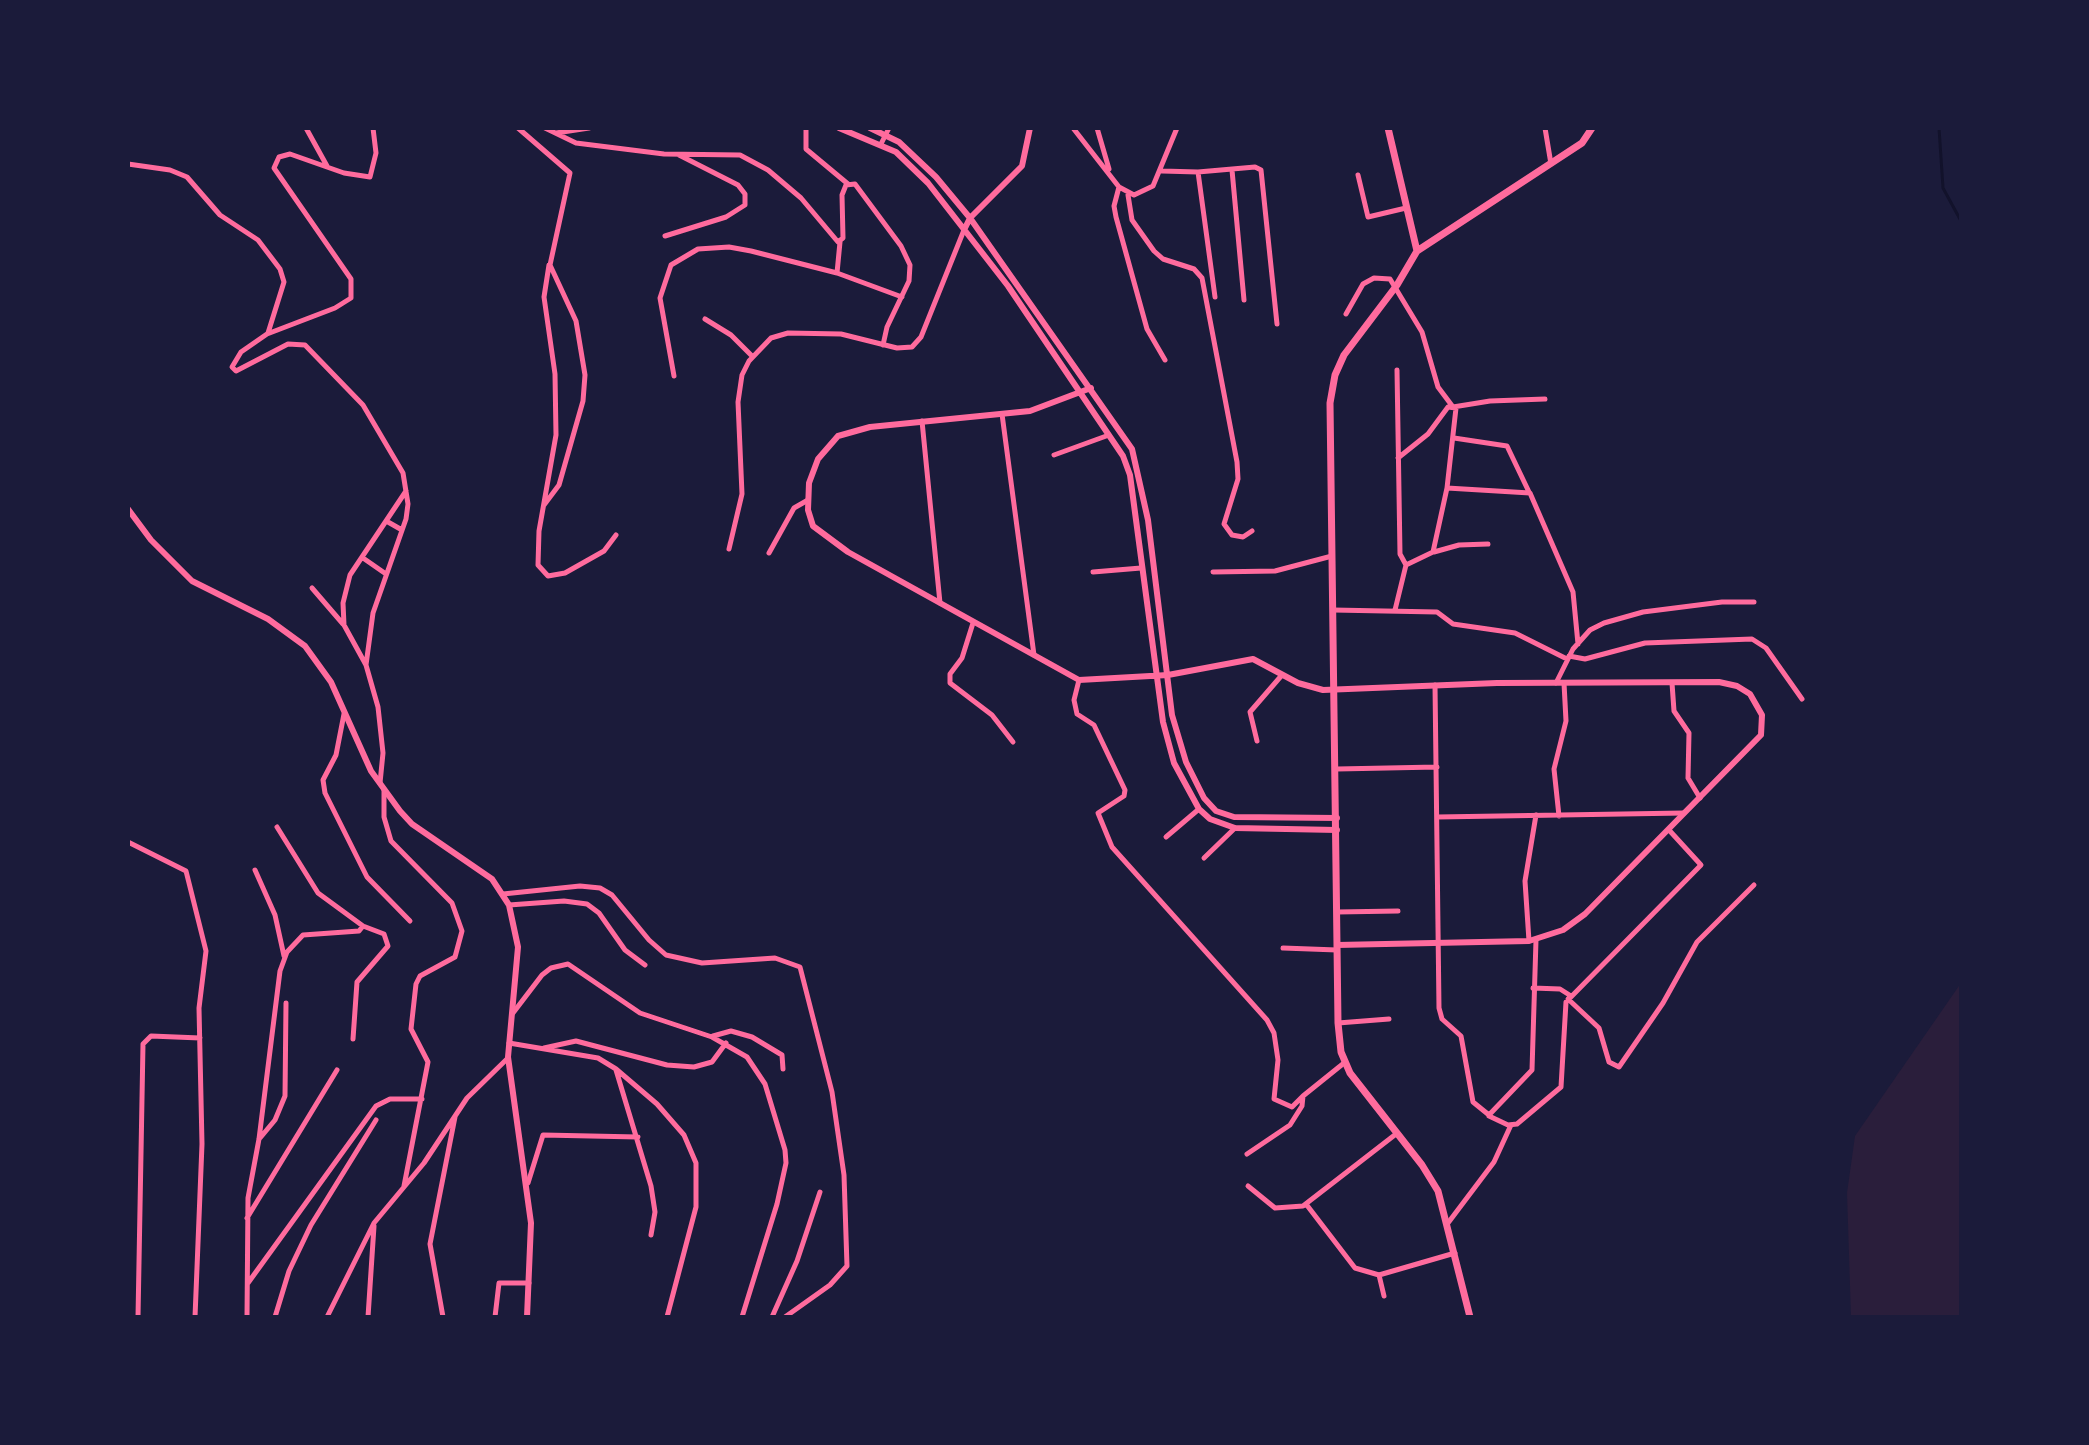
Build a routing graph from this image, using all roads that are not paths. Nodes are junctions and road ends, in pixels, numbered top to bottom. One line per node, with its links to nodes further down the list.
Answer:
1 (306, 128): 22 (street)
2 (373, 128): 22 (street)
3 (518, 128): 37 (street)
4 (545, 128): 17 (street)
5 (589, 128): 17 (street)
6 (806, 128): 28 (street)
7 (839, 128): 18 (street)
8 (870, 128): 16 (street)
9 (1030, 128): 32 (street)
10 (1073, 128): 26 (street)
11 (1097, 128): 26 (street)
12 (1177, 128): 24 (street)
13 (1388, 128): 31 (main road)
14 (1545, 128): 21 (street)
15 (1592, 128): 21 (main road)
16 (887, 131): 18 (street); 32 (street)
17 (555, 133): 19 (street)
18 (881, 144): 33 (street)
19 (679, 154): 34 (street); 35 (street)
20 (128, 164): 46 (street)
21 (1551, 164): 36 (main road)
22 (327, 167): 46 (street)
23 (1232, 170): 25 (street); 42 (street); 45 (street)
24 (1162, 171): 25 (street); 30 (street)
25 (1198, 172): 41 (street)
26 (1111, 173): 29 (street)
27 (1358, 175): 31 (street)
28 (848, 184): 35 (street); 40 (street)
29 (1119, 187): 30 (street); 49 (street)
30 (1128, 195): 70 (street)
31 (1406, 208): 36 (main road)
32 (970, 218): 33 (street); 52 (street)
33 (964, 230): 47 (street); 53 (street)
34 (665, 236)
35 (840, 242): 38 (street)
36 (1417, 251): 39 (main road)
37 (550, 265): 66 (street); 66 (street)
38 (837, 273): 40 (street); 51 (street)
39 (1397, 285): 43 (street); 55 (street); 76 (main road)
40 (902, 297): 47 (street)
41 (1215, 297)
42 (1244, 300)
43 (1346, 314)
44 (705, 319): 48 (street)
45 (1277, 324)
46 (267, 334): 62 (street)
47 (883, 345): 48 (street)
48 (752, 356): 73 (street)
49 (1165, 360)
50 (1397, 370): 61 (street)
51 (674, 376)
52 (1091, 388): 53 (street); 94 (street)
53 (1082, 393): 56 (street); 58 (street)
54 (1545, 399): 55 (street)
55 (1453, 407): 59 (street); 61 (street)
56 (1002, 414): 57 (street); 91 (street)
57 (922, 421): 65 (street); 85 (street)
58 (1110, 434): 60 (street); 79 (street)
59 (1454, 438): 63 (street); 64 (street)
60 (1054, 455)
61 (1398, 458): 78 (street)
62 (407, 488): 68 (street); 69 (street)
63 (1447, 488): 64 (street); 74 (street)
64 (1530, 493): 90 (street)
65 (808, 500): 75 (street); 85 (street)
66 (544, 505): 71 (street)
67 (128, 509): 103 (street)
68 (388, 522): 69 (street); 77 (street)
69 (402, 530): 82 (street)
70 (1252, 531)
71 (616, 535)
72 (1488, 544): 74 (street)
73 (729, 549)
74 (1433, 552): 78 (street)
75 (769, 553)
76 (1333, 556): 81 (street); 86 (main road)
77 (363, 558): 82 (street); 89 (street)
78 (1406, 565): 87 (street)
79 (1141, 568): 80 (street); 96 (street)
80 (1093, 572)
81 (1213, 572)
82 (386, 574): 93 (street)
83 (312, 588): 89 (street)
84 (1754, 602): 90 (street)
85 (940, 603): 88 (street)
86 (1333, 610): 87 (street); 101 (main road)
87 (1395, 610): 92 (street)
88 (973, 623): 91 (street); 105 (street)
89 (344, 625): 93 (street)
90 (1578, 644): 92 (street)
91 (1034, 656): 97 (street)
92 (1568, 657): 98 (street); 102 (street)
93 (366, 665): 108 (street)
94 (1168, 675): 95 (street); 96 (street); 115 (street)
95 (1282, 675): 101 (street); 104 (street)
96 (1155, 676): 97 (street); 110 (street)
97 (1079, 680): 154 (street)
98 (1560, 683): 99 (street); 100 (street); 113 (street)
99 (1672, 683): 109 (street); 109 (street)
100 (1435, 684): 101 (street); 106 (street)
101 (1336, 690): 107 (main road)
102 (1802, 699)
103 (344, 713): 108 (street); 129 (street)
104 (1257, 741)
105 (1013, 742)
106 (1437, 767): 107 (street); 114 (street)
107 (1337, 769): 115 (main road)
108 (382, 787): 125 (street); 155 (street)
109 (1701, 798): 111 (street)
110 (1199, 809): 117 (street); 120 (street)
111 (1687, 813): 113 (street); 119 (street)
112 (1536, 815): 113 (street); 114 (street); 131 (street)
113 (1559, 816)
114 (1437, 817): 132 (street)
115 (1337, 818): 118 (main road)
116 (277, 827): 130 (street)
117 (1235, 828): 118 (street); 122 (street)
118 (1337, 830): 128 (main road)
119 (1669, 830): 131 (street); 138 (street)
120 (1166, 837)
121 (128, 842): 144 (street)
122 (1204, 858)
123 (255, 870): 135 (street)
124 (1754, 885): 138 (street)
125 (503, 894): 126 (street); 190 (street)
126 (509, 905): 136 (street); 140 (street)
127 (1398, 911): 128 (street)
128 (1337, 912): 133 (main road)
129 (410, 921)
130 (363, 926): 135 (street); 145 (street)
131 (1533, 940): 132 (street); 137 (street)
132 (1437, 944): 133 (street); 157 (street)
133 (1337, 947): 134 (street); 142 (main road)
134 (1283, 948)
135 (284, 957): 162 (street)
136 (645, 965)
137 (1533, 988): 138 (street); 157 (street)
138 (1570, 998): 159 (street)
139 (286, 1003): 162 (street)
140 (510, 1017): 143 (street); 146 (street)
141 (1389, 1019): 142 (street)
142 (1338, 1023): 150 (main road)
143 (712, 1037): 147 (street); 152 (street)
144 (200, 1038): 178 (street); 179 (street)
145 (353, 1039)
146 (508, 1042): 148 (street); 149 (street)
147 (726, 1043): 148 (street); 188 (street)
148 (543, 1048): 151 (street)
149 (508, 1057): 156 (street); 164 (street)
150 (1344, 1063): 154 (street); 160 (main road)
151 (616, 1069): 161 (street); 187 (street)
152 (783, 1069)
153 (337, 1070): 169 (street)
154 (1303, 1096): 163 (street)
155 (422, 1099): 165 (street); 175 (street)
156 (456, 1112): 165 (street); 184 (street)
157 (1489, 1115): 159 (street)
158 (376, 1120): 181 (street)
159 (1511, 1125): 171 (street)
160 (1396, 1134): 168 (street); 171 (main road)
161 (638, 1137): 164 (street); 172 (street)
162 (259, 1139): 169 (street)
163 (1247, 1154)
164 (528, 1183): 176 (street)
165 (404, 1186): 170 (street)
166 (1248, 1186): 168 (street)
167 (820, 1192): 189 (street)
168 (1306, 1204): 174 (street)
169 (247, 1218): 175 (street)
170 (374, 1223): 182 (street); 183 (street)
171 (1448, 1223): 173 (main road)
172 (651, 1235)
173 (1456, 1252): 174 (street); 191 (main road)
174 (1379, 1275): 177 (street)
175 (248, 1283): 180 (street)
176 (529, 1283): 185 (street); 186 (street)
177 (1384, 1296)
178 (138, 1317)
179 (195, 1317)
180 (247, 1317)
181 (275, 1317)
182 (327, 1317)
183 (368, 1317)
184 (443, 1317)
185 (495, 1317)
186 (527, 1317)
187 (667, 1317)
188 (742, 1317)
189 (772, 1317)
190 (785, 1317)
191 (1470, 1317)

